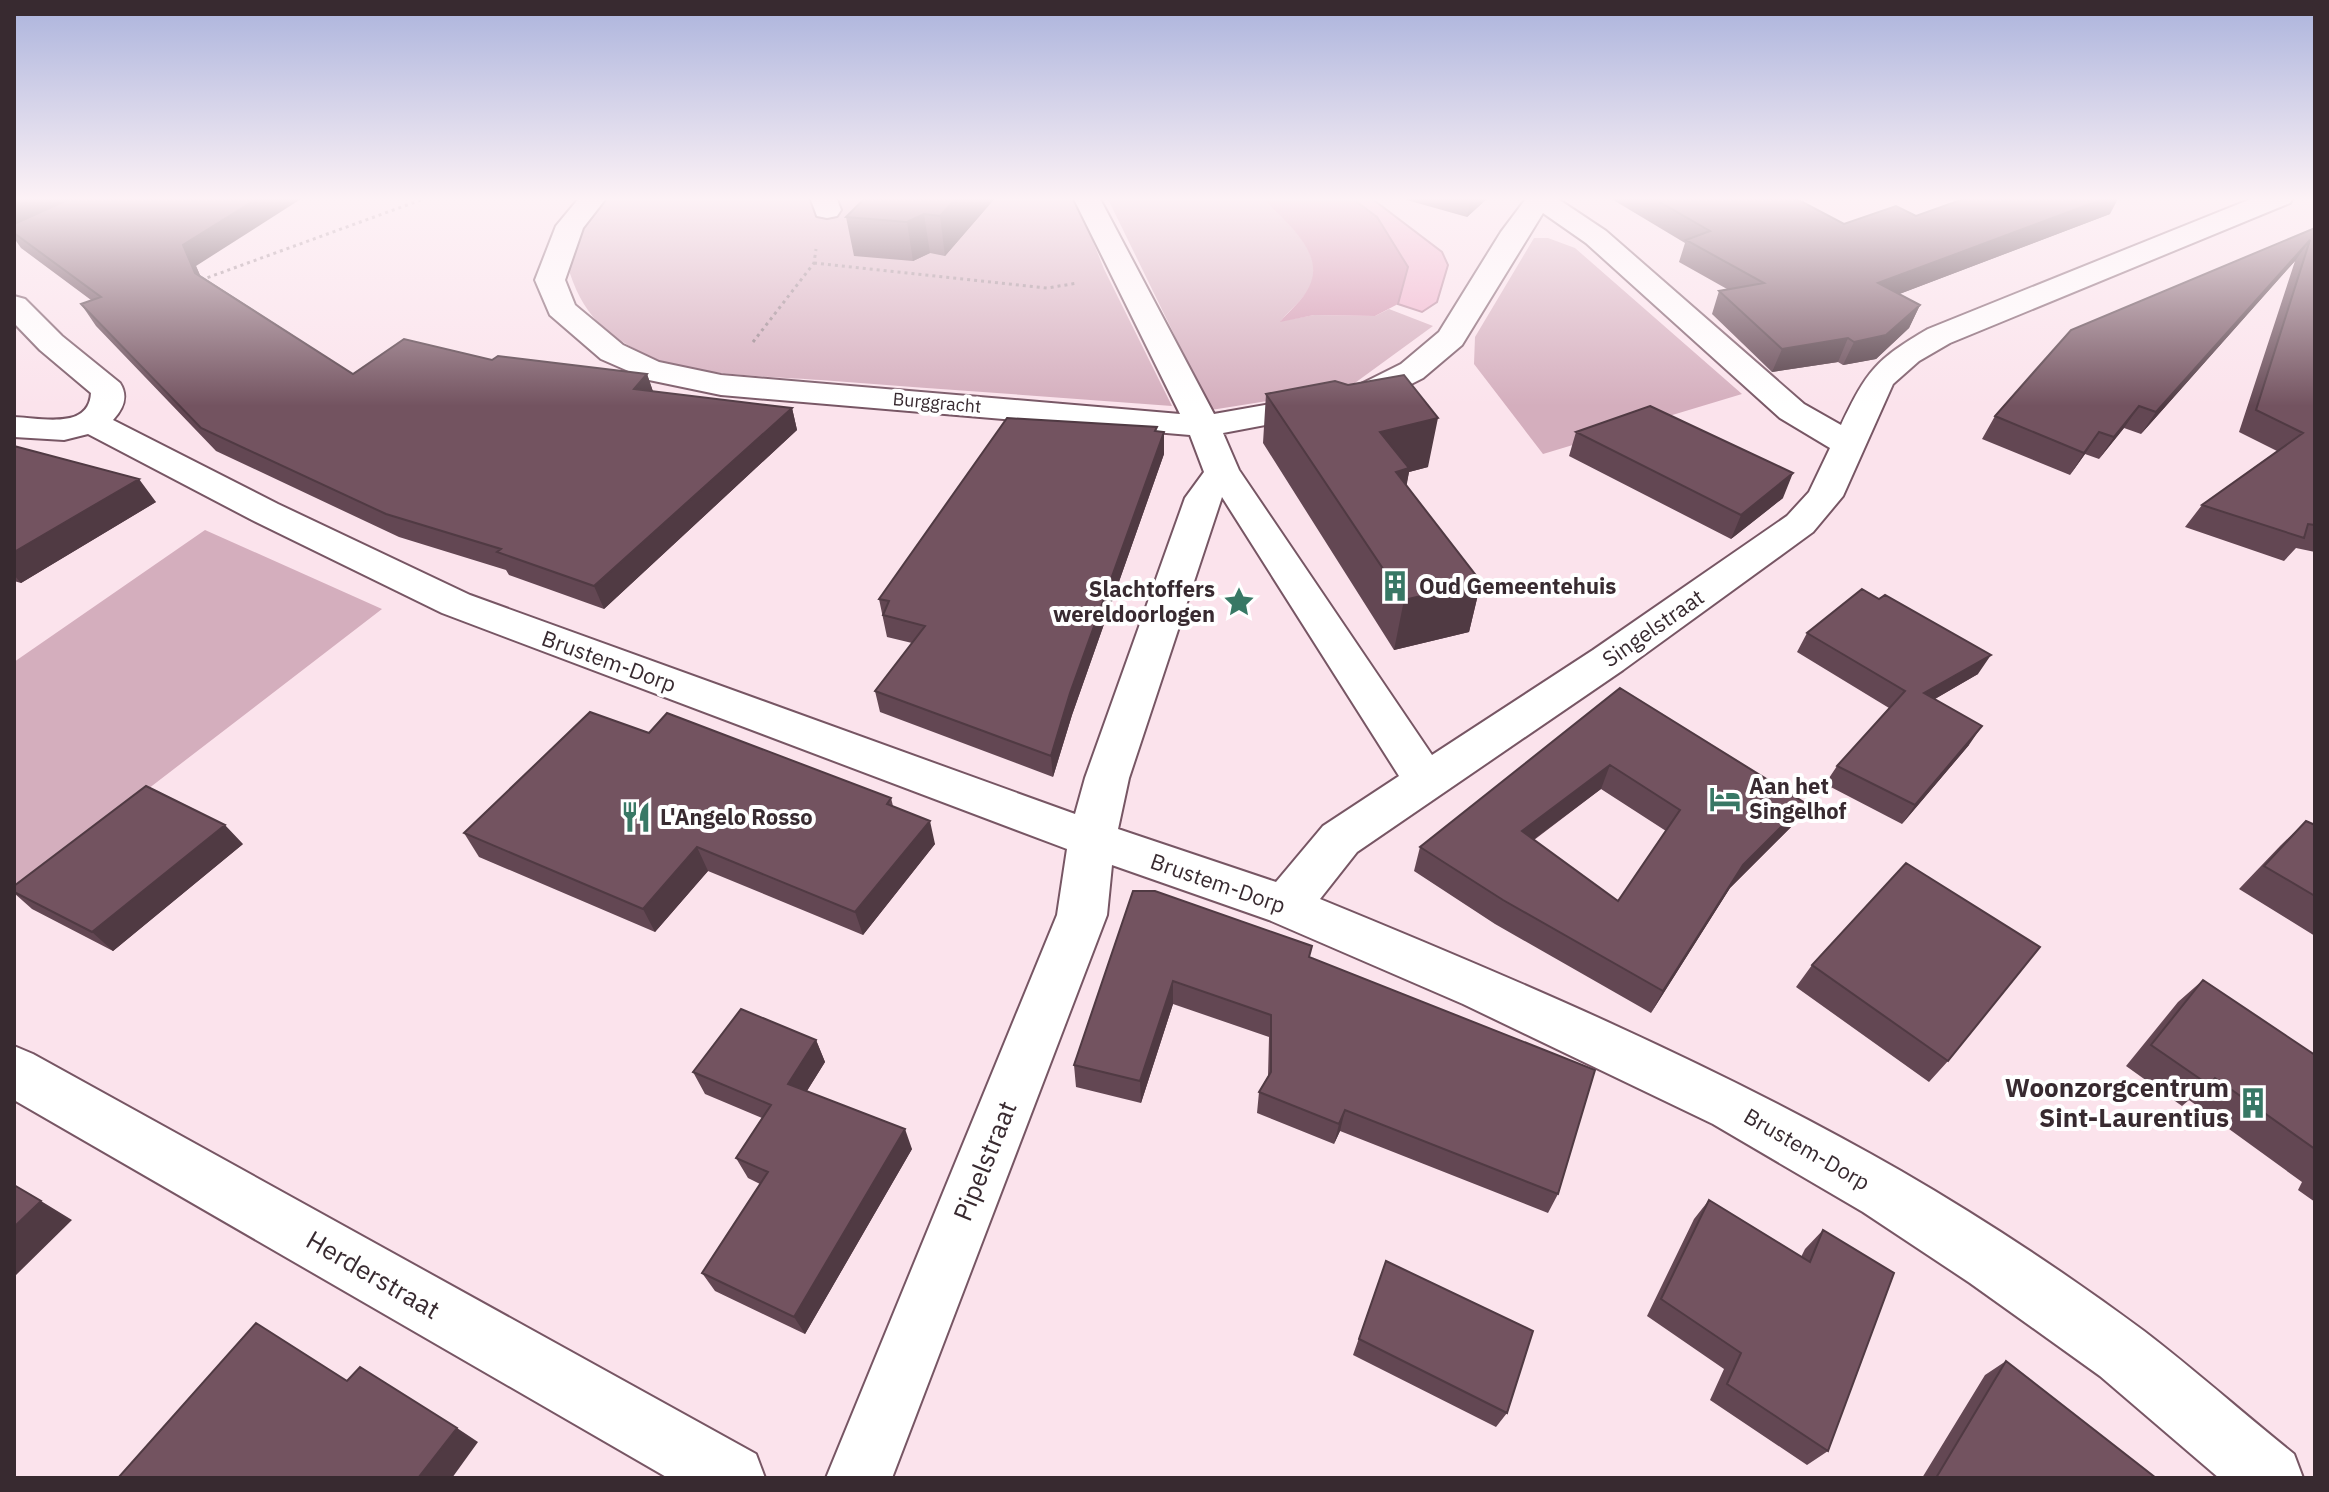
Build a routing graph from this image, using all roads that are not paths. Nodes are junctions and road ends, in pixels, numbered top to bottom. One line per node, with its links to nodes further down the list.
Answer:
1 (555, 267): 8 (street, Burggracht)
2 (1122, 267): 8 (street)
3 (1494, 267): 8 (street)
4 (1629, 267): 10 (street)
5 (2106, 267): 10 (street, Singelstraat)
6 (14, 305): 7 (street)
7 (92, 423): 9 (street); 13 (street, Brustem-Dorp)
8 (1203, 426): 11 (street)
9 (14, 427)
10 (1848, 444): 12 (street, Singelstraat)
11 (1222, 472): 12 (street); 13 (street)
12 (1425, 780): 14 (street, Singelstraat)
13 (1092, 839): 14 (street, Brustem-Dorp); 17 (street, Pipelstraat)
14 (1286, 906): 18 (street, Brustem-Dorp)
15 (14, 1071): 16 (street, Herderstraat)
16 (732, 1478)
17 (859, 1478)
18 (2270, 1478)

